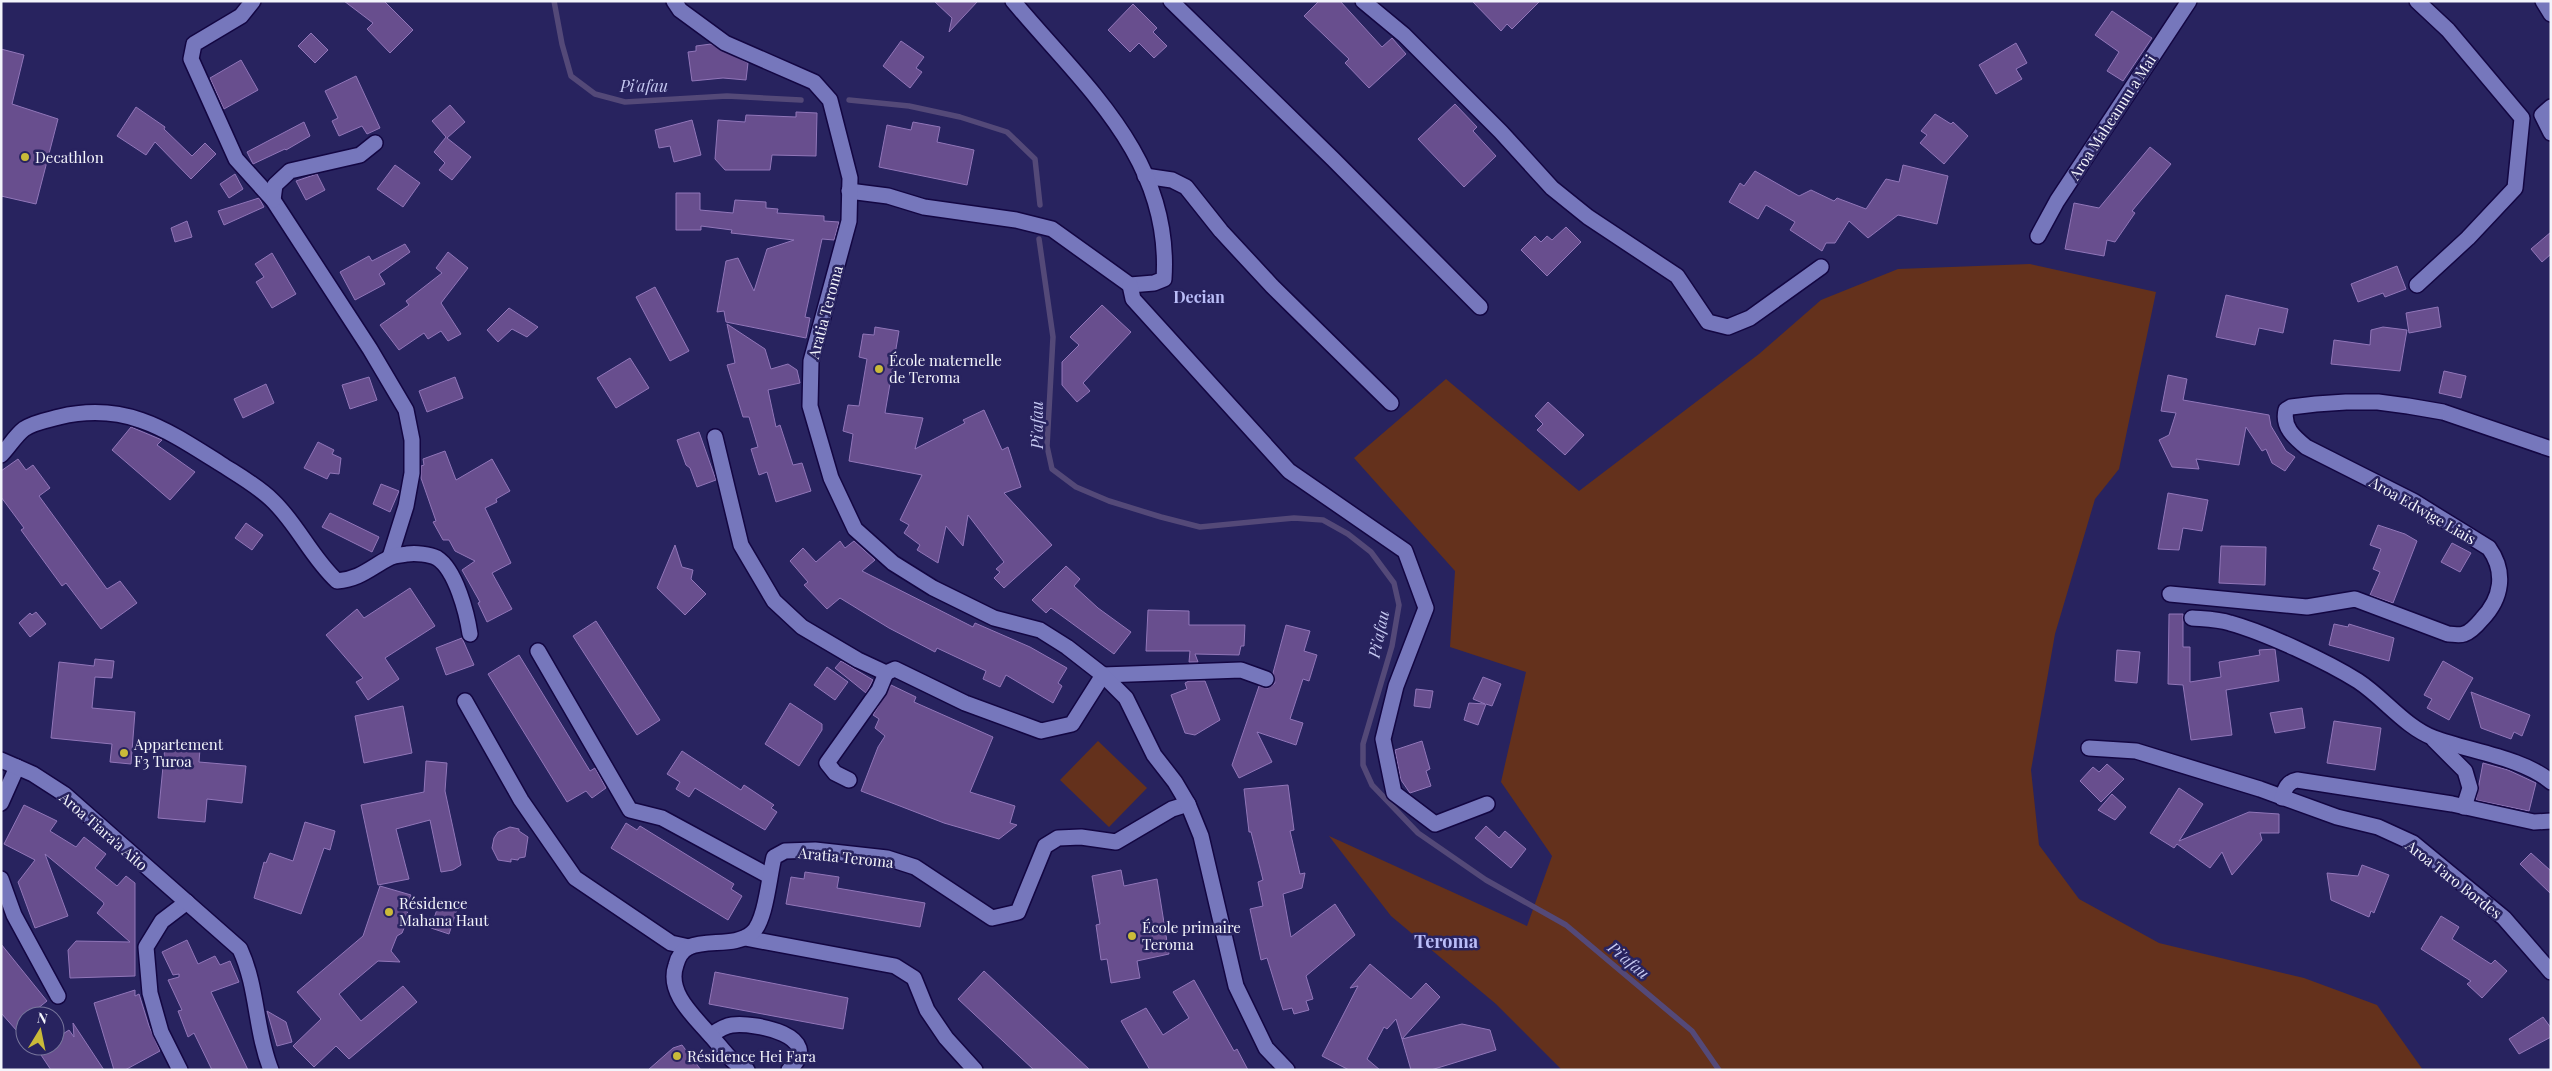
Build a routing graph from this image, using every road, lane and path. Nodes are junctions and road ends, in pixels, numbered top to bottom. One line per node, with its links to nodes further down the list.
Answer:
1 (253, 1): 15 (street)
2 (674, 1): 14 (street, Aratia Teroma)
3 (1013, 1): 13 (street)
4 (1171, 1): 20 (street)
5 (1363, 1): 17 (street)
6 (2189, 1): 16 (street, Aroa Maheanuu a Mai)
7 (2417, 1): 19 (street)
8 (2543, 1): 9 (street)
9 (2551, 14)
10 (2551, 107): 11 (street)
11 (2551, 133)
12 (375, 143): 15 (street)
13 (1146, 176): 18 (street); 21 (street)
14 (849, 191): 18 (street); 31 (street, Aratia Teroma)
15 (273, 200): 25 (street)
16 (2038, 236)
17 (1821, 267)
18 (1130, 285): 43 (street)
19 (2416, 285)
20 (1480, 306)
21 (1391, 403)
22 (715, 437): 30 (street)
23 (2551, 449): 26 (street, Aroa Edwige Liais)
24 (1, 455): 25 (street)
25 (390, 557): 28 (street)
26 (2170, 594)
27 (2192, 618): 34 (street)
28 (470, 634)
29 (538, 652): 46 (street)
30 (886, 673): 31 (street); 38 (street)
31 (1103, 675): 32 (street); 42 (street, Aratia Teroma)
32 (1266, 679)
33 (465, 701): 50 (street)
34 (2433, 738): 39 (street); 44 (street)
35 (2089, 748): 40 (street, Aroa Taro Bordes)
36 (1, 760): 37 (street, Aroa Tiara'a Aito)
37 (17, 767): 41 (street); 48 (street, Aroa Tiara'a Aito)
38 (849, 780)
39 (2551, 782)
40 (2282, 798): 44 (street); 51 (street, Aroa Taro Bordes)
41 (1, 803)
42 (1188, 804): 46 (street, Aratia Teroma); 59 (street, Aratia Teroma)
43 (1487, 804)
44 (2464, 807): 45 (street)
45 (2551, 822)
46 (769, 876): 49 (street, Aratia Teroma)
47 (1, 879): 52 (street)
48 (187, 902): 54 (street); 55 (street, Aroa Tiara'a Aito)
49 (745, 938): 50 (street); 58 (street)
50 (689, 947): 53 (street)
51 (2551, 972)
52 (58, 996)
53 (711, 1035): 56 (street); 57 (street)
54 (180, 1070)
55 (271, 1070)
56 (747, 1070)
57 (789, 1070)
58 (975, 1070)
59 (1286, 1070)

